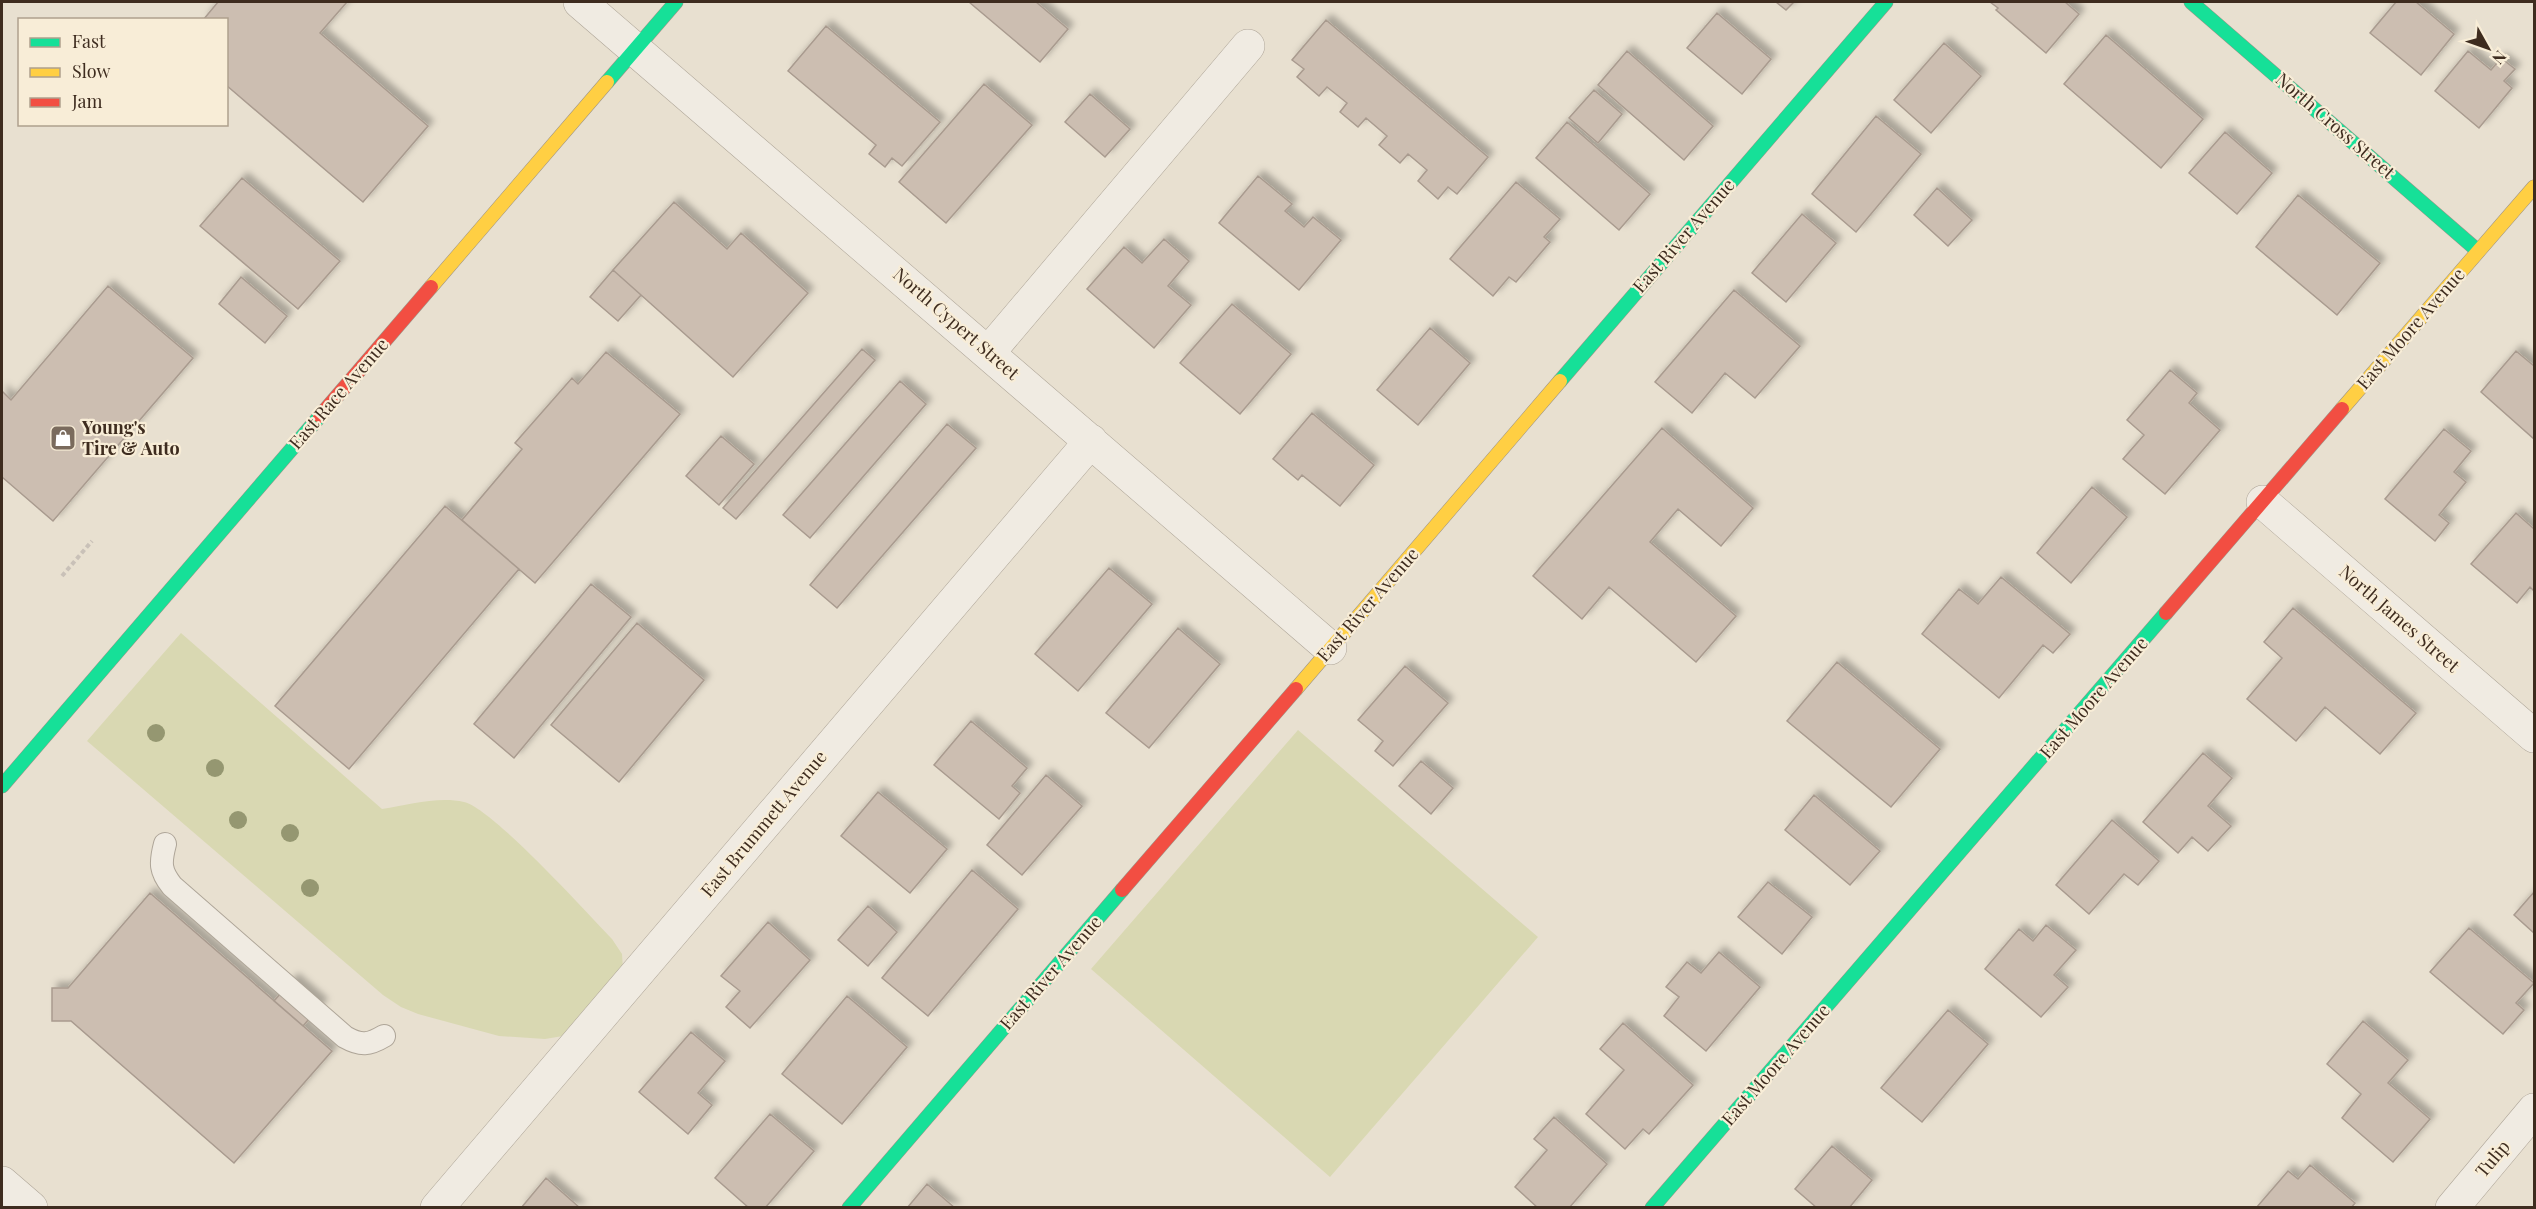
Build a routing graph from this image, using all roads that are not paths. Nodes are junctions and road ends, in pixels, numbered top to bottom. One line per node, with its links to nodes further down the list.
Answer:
1 (580, 2): 6 (street, North Cypert Street)
2 (676, 2): 6 (street, East Race Avenue)
3 (1886, 2): 12 (street, East River Avenue)
4 (2191, 2): 8 (street, North Cross Street)
5 (1248, 46): 9 (street)
6 (635, 49): 9 (street, North Cypert Street); 14 (street, East Race Avenue)
7 (2535, 187): 8 (street, East Moore Avenue)
8 (2478, 251): 11 (street, East Moore Avenue)
9 (988, 353): 10 (street, North Cypert Street)
10 (1091, 441): 12 (street, North Cypert Street); 20 (street, East Brummett Avenue)
11 (2263, 502): 13 (street, North James Street); 22 (street, East Moore Avenue)
12 (1330, 648): 21 (street, East River Avenue)
13 (2535, 736)
14 (2, 786)
15 (165, 844): 16 (lane)
16 (384, 1036)
17 (2535, 1110): 23 (street, Tulip)
18 (2, 1182): 19 (street)
19 (31, 1208)
20 (437, 1208)
21 (849, 1208)
22 (1652, 1208)
23 (2452, 1208)

